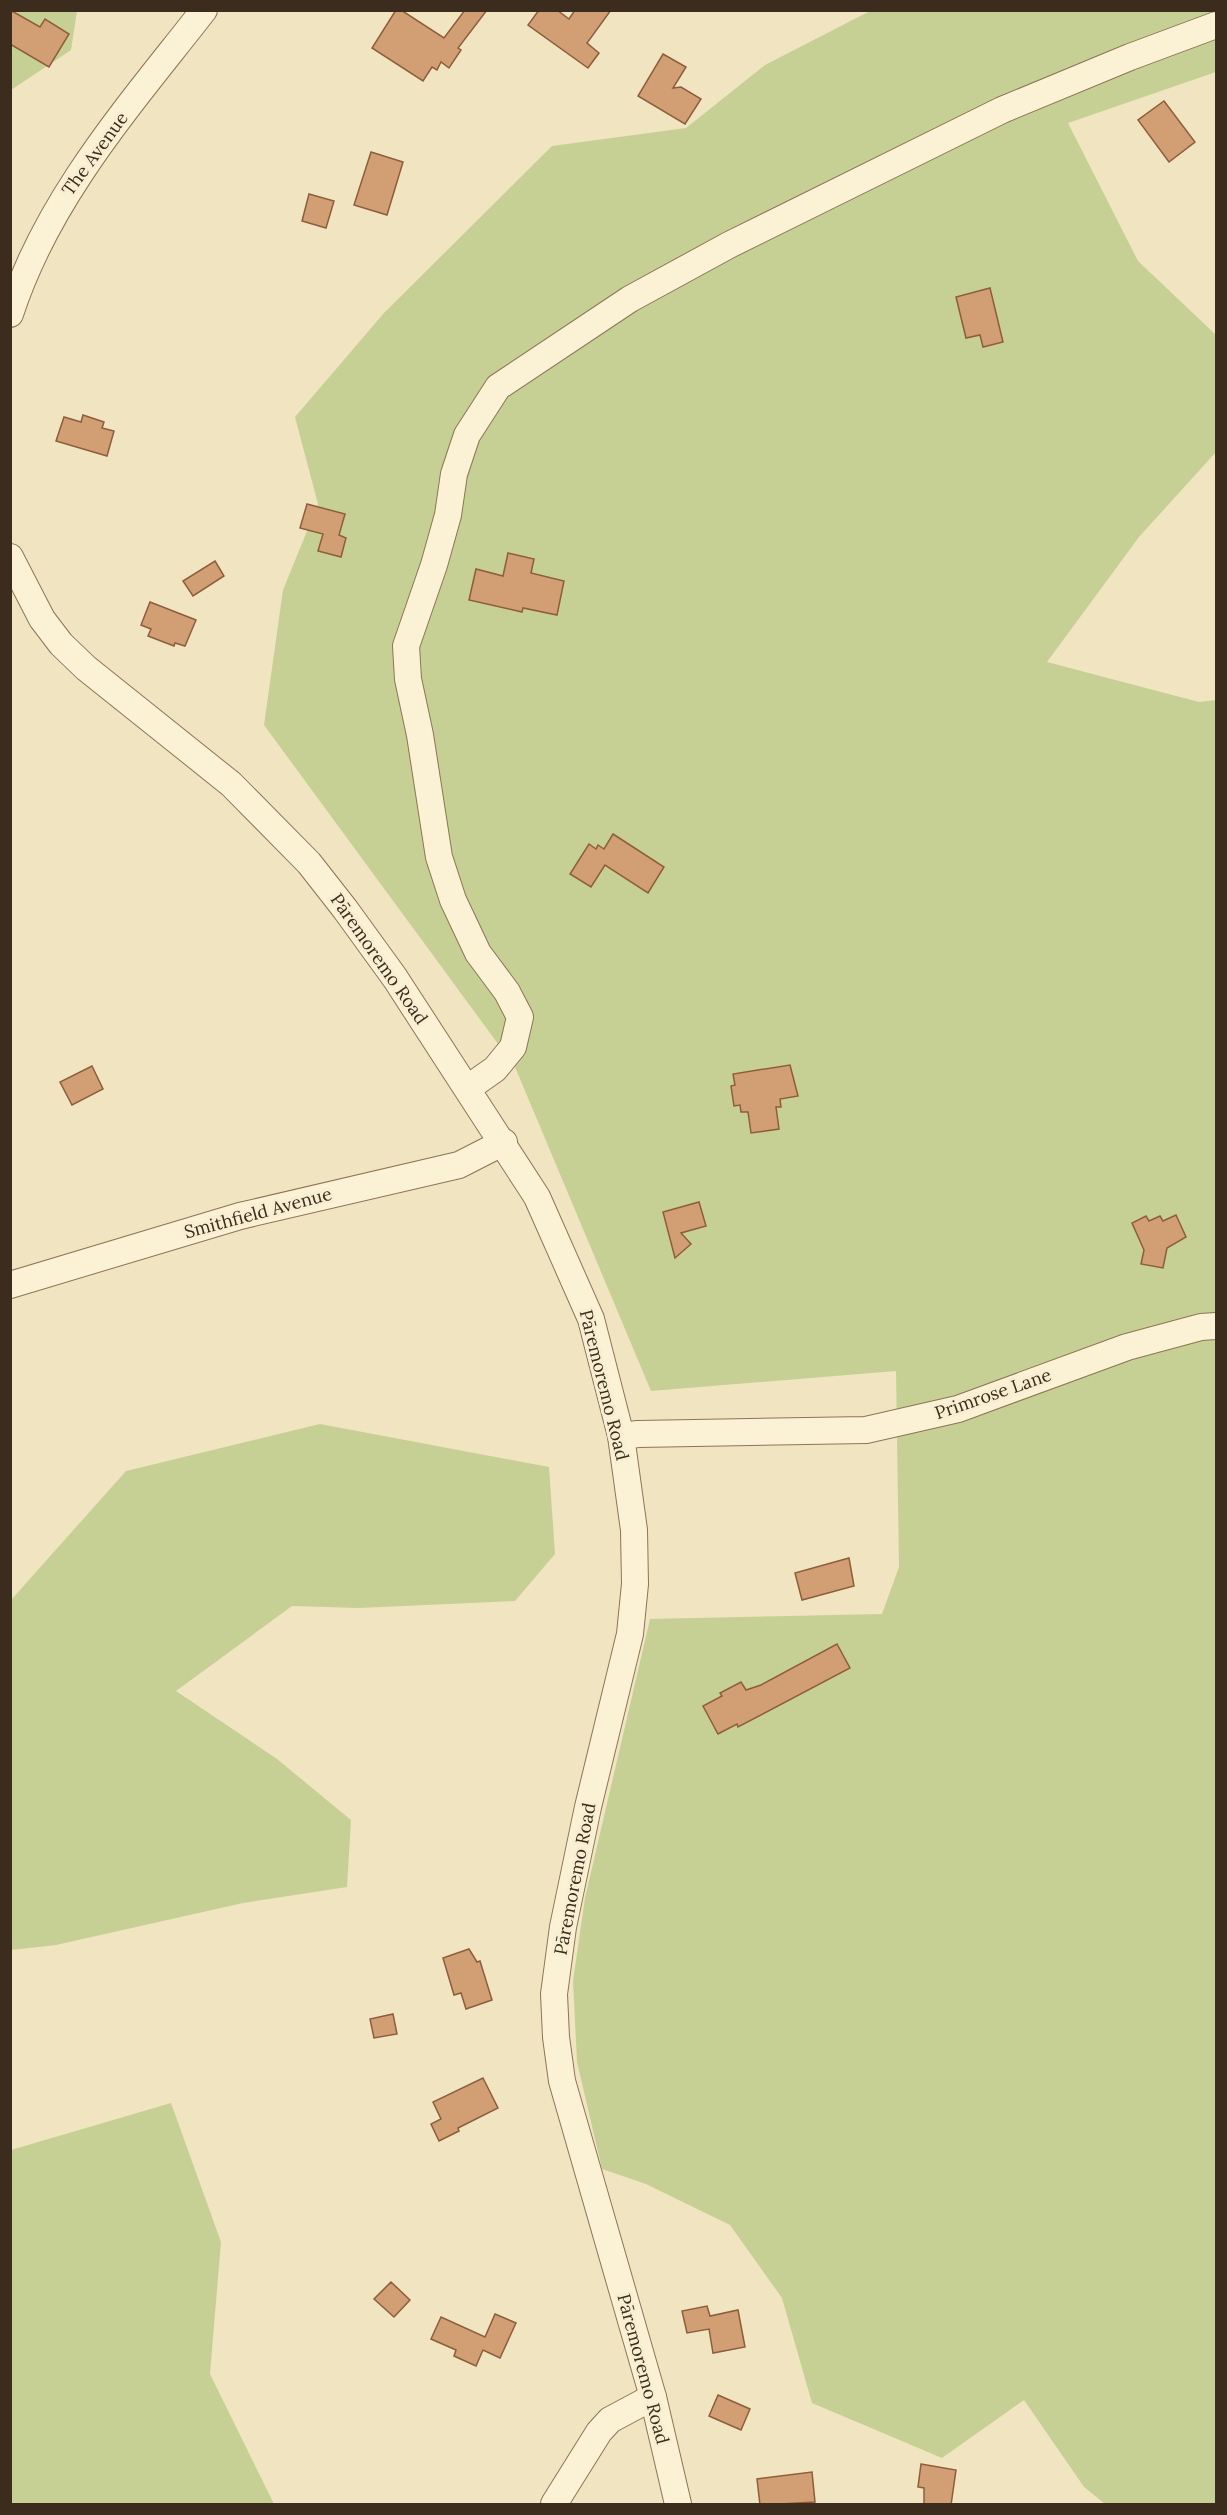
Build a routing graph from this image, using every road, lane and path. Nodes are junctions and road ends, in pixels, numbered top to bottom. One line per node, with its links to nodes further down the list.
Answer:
1 (204, 10): 3 (street, The Avenue)
2 (1216, 25): 5 (street)
3 (10, 314)
4 (10, 557): 5 (street, Pāremoremo Road)
5 (468, 1088): 6 (street, Pāremoremo Road)
6 (504, 1142): 7 (street, Smithfield Avenue); 9 (street, Pāremoremo Road)
7 (10, 1285)
8 (1216, 1326): 9 (street, Primrose Lane)
9 (621, 1436): 10 (street, Pāremoremo Road)
10 (653, 2397): 11 (street); 12 (street, Pāremoremo Road)
11 (554, 2505)
12 (678, 2505)

